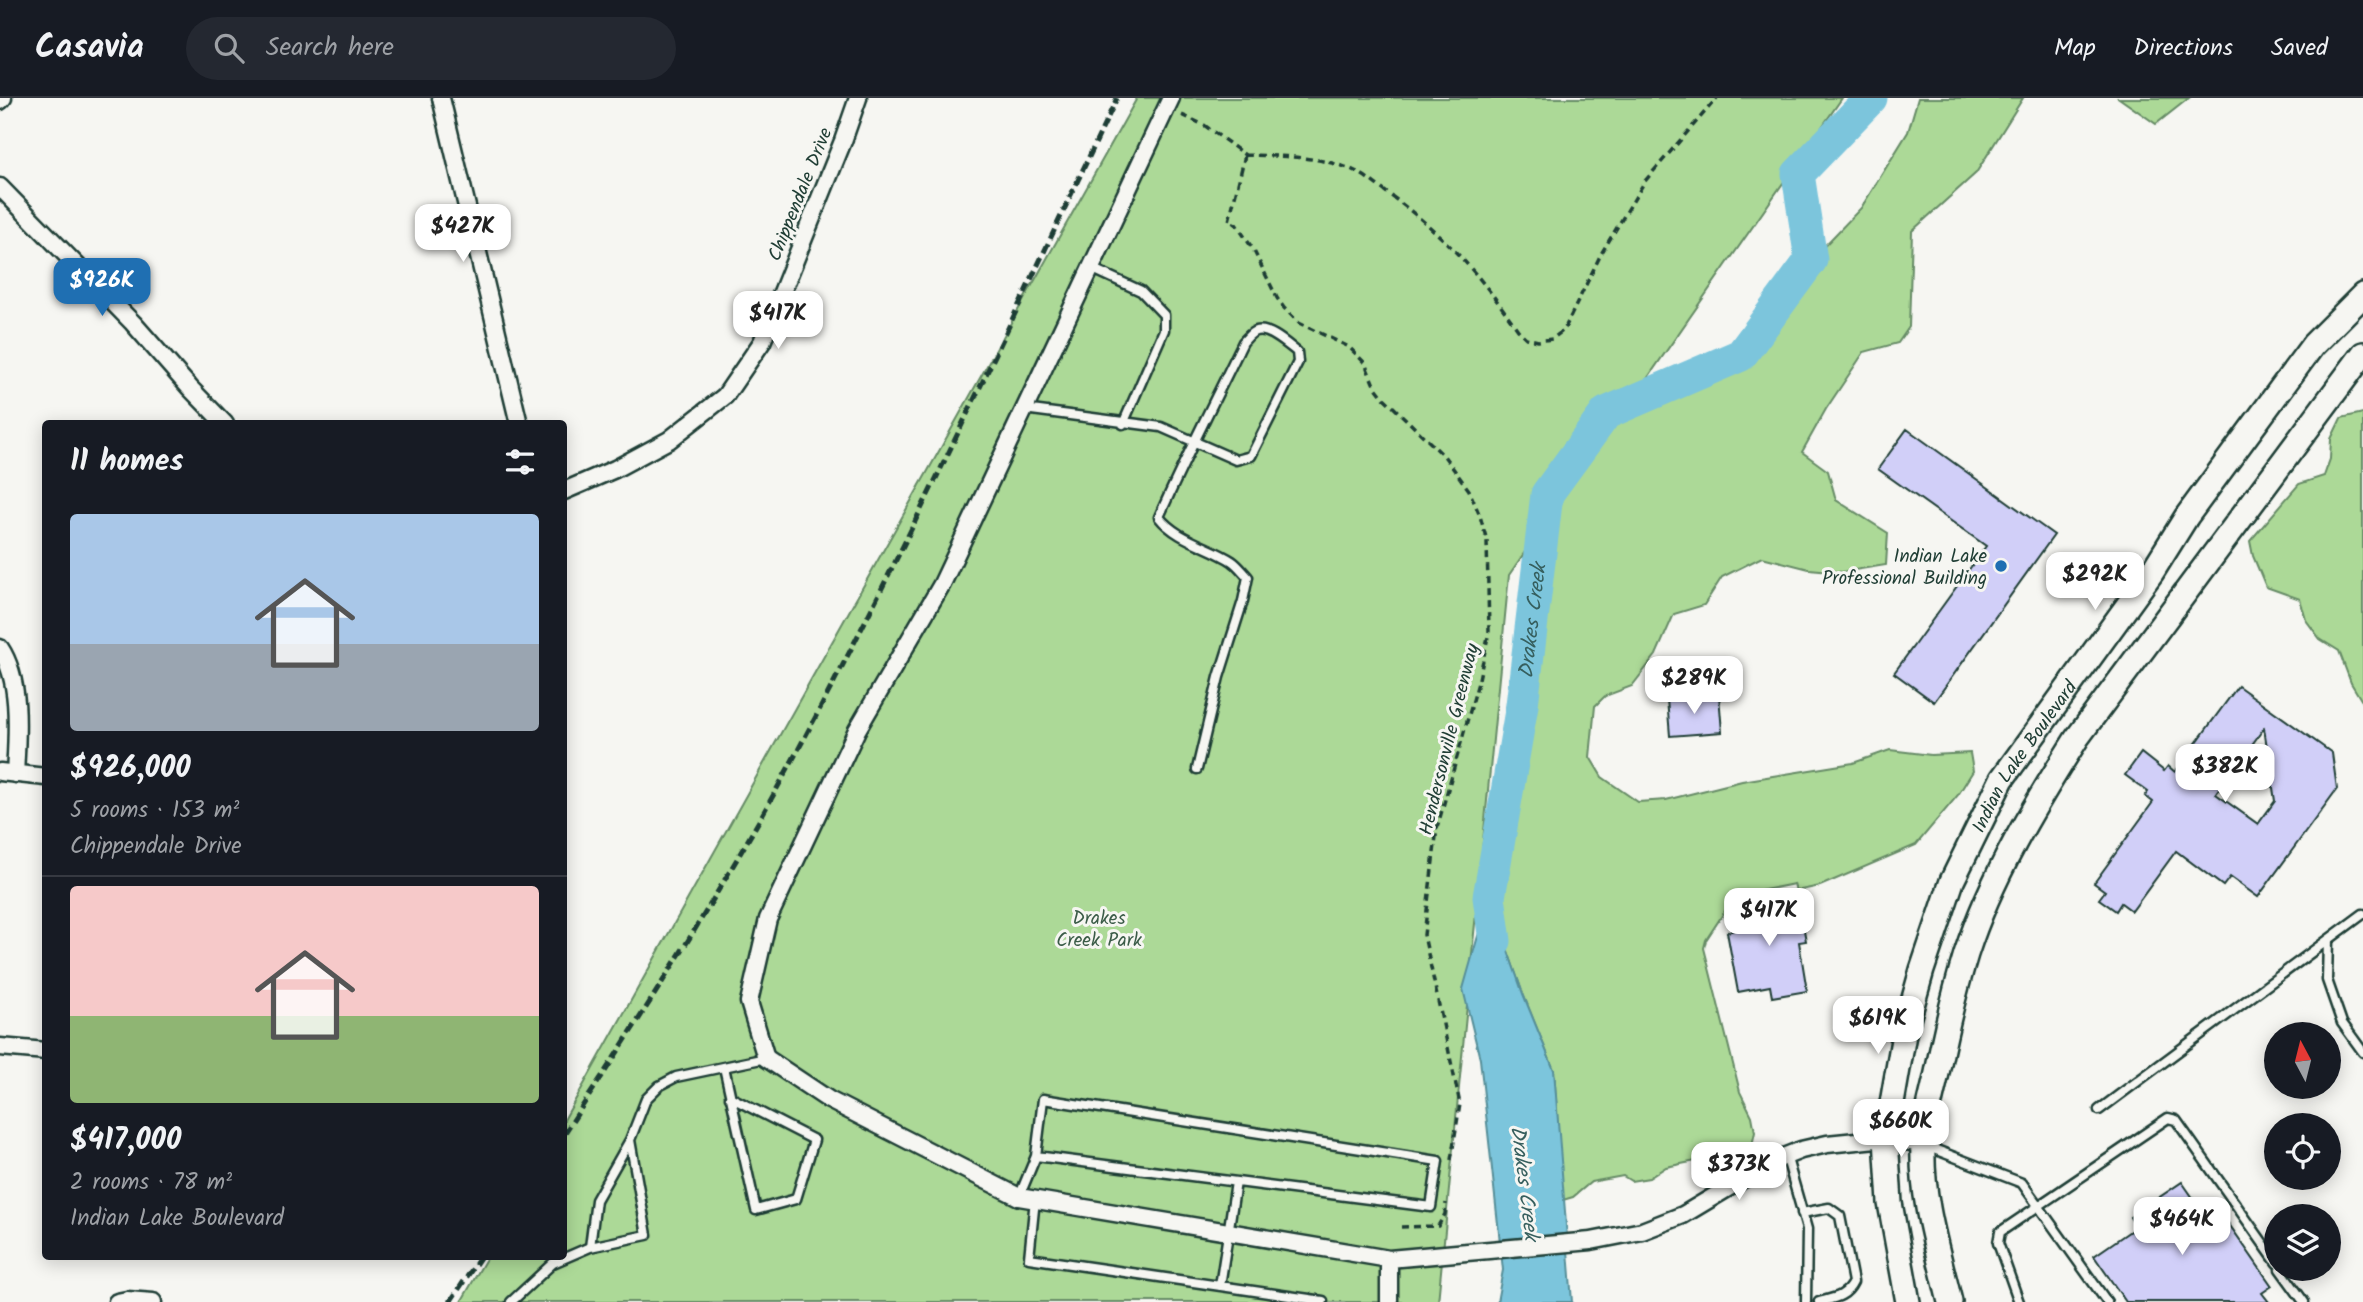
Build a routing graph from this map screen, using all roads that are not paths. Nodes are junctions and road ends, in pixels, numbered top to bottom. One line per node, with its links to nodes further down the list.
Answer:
1 (441, 98): 10 (street)
2 (858, 98): 13 (street, Chippendale Drive)
3 (1168, 105): 5 (street)
4 (0, 187): 9 (street)
5 (1091, 268): 8 (street); 11 (lane)
6 (2363, 295): 14 (main road, Indian Lake Boulevard)
7 (2363, 355): 15 (main road, Indian Lake Boulevard)
8 (1024, 409): 11 (lane); 25 (street)
9 (221, 420)
10 (518, 420)
11 (1123, 424): 12 (lane)
12 (1195, 442): 12 (lane); 17 (lane)
13 (567, 490)
14 (2152, 572): 15 (main road); 29 (main road, Indian Lake Boulevard)
15 (2183, 594): 31 (main road, Indian Lake Boulevard)
16 (0, 648): 18 (street)
17 (1197, 769)
18 (7, 773): 19 (street)
19 (42, 777)
20 (2363, 914): 21 (lane)
21 (2328, 940): 24 (lane); 28 (lane)
22 (0, 1046): 23 (street)
23 (42, 1051)
24 (2363, 1052)
25 (766, 1058): 26 (lane); 35 (street)
26 (724, 1067): 27 (lane); 30 (lane)
27 (730, 1097): 27 (lane)
28 (2099, 1110)
29 (1885, 1138): 31 (street); 32 (street); 53 (main road, Indian Lake Boulevard)
30 (630, 1140): 40 (lane); 40 (lane)
31 (1923, 1144): 36 (lane); 54 (main road, Indian Lake Boulevard)
32 (1786, 1155): 37 (lane); 42 (street)
33 (1036, 1156): 34 (lane); 34 (lane); 35 (lane)
34 (1236, 1182): 38 (lane)
35 (1027, 1198): 38 (street); 45 (lane)
36 (2039, 1205): 39 (lane); 55 (lane); 56 (lane)
37 (1802, 1213): 51 (lane); 52 (lane)
38 (1228, 1232): 42 (street); 45 (lane)
39 (2264, 1246)
40 (590, 1247): 41 (lane)
41 (567, 1257)
42 (1389, 1259): 50 (street)
43 (560, 1260): 49 (lane)
44 (2289, 1281): 57 (lane)
45 (1220, 1286): 46 (lane)
46 (1323, 1301)
47 (117, 1302): 48 (street)
48 (153, 1302)
49 (511, 1302)
50 (1389, 1302)
51 (1806, 1302)
52 (1819, 1302)
53 (1908, 1302)
54 (1950, 1302)
55 (2019, 1302)
56 (2106, 1302)
57 (2304, 1302)

